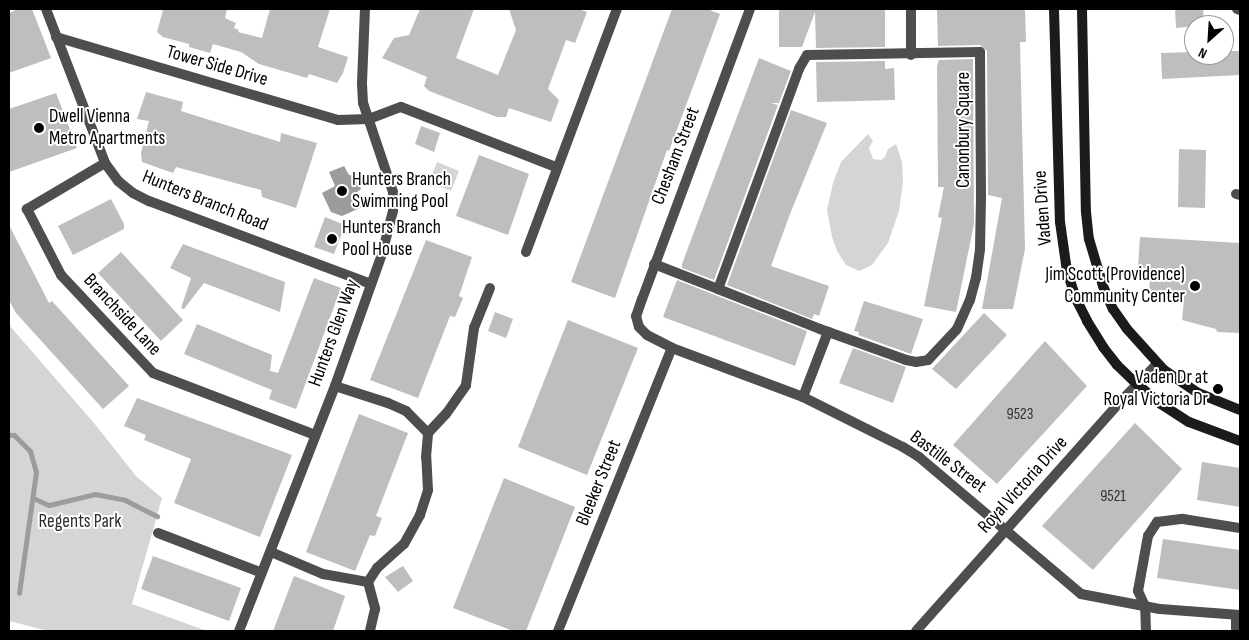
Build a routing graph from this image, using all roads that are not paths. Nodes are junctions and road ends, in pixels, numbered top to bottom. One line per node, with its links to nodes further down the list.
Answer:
1 (46, 9): 8 (street, Hunters Branch Road)
2 (365, 9): 10 (street, Hunters Glen Way)
3 (616, 9): 12 (street)
4 (750, 9): 14 (street, Chesham Street)
5 (910, 9): 9 (street)
6 (1054, 9): 22 (street, Vaden Drive)
7 (1082, 9): 21 (street)
8 (56, 38): 10 (street, Tower Side Drive); 11 (street, Hunters Branch Road)
9 (911, 55): 17 (street, Canonbury Square); 19 (street, Canonbury Square)
10 (370, 119): 12 (street, Tower Side Drive); 15 (street, Hunters Glen Way)
11 (105, 163): 15 (street, Hunters Branch Road); 27 (street, Branchside Lane)
12 (556, 167): 13 (street)
13 (526, 252)
14 (654, 264): 17 (street, Canonbury Square); 18 (street, Chesham Street)
15 (371, 284): 23 (street, Hunters Glen Way)
16 (490, 288): 26 (street)
17 (718, 289): 19 (street, Canonbury Square)
18 (636, 316): 20 (street, Bastille Street)
19 (828, 332): 24 (street)
20 (672, 348): 24 (street, Bastille Street); 39 (street, Bleeker Street)
21 (1157, 364): 22 (street, Royal Victoria Drive); 25 (street)
22 (1137, 384): 28 (street, Vaden Drive); 30 (street, Royal Victoria Drive)
23 (335, 386): 26 (street); 27 (street, Hunters Glen Way)
24 (804, 397): 30 (street, Bastille Street)
25 (1240, 410)
26 (428, 433): 34 (street)
27 (315, 435): 32 (street, Hunters Glen Way)
28 (1240, 441)
29 (1240, 528): 35 (street)
30 (1007, 530): 35 (street, Bastille Street); 40 (street, Royal Victoria Drive)
31 (158, 533): 33 (street)
32 (271, 552): 33 (street, Hunters Glen Way); 34 (street)
33 (262, 573): 37 (street, Hunters Glen Way)
34 (368, 582): 38 (street)
35 (1145, 606): 36 (street, Bastille Street); 41 (street)
36 (1238, 615): 42 (street)
37 (239, 631)
38 (370, 631)
39 (558, 631)
40 (916, 631)
41 (1146, 631)
42 (1236, 631)

